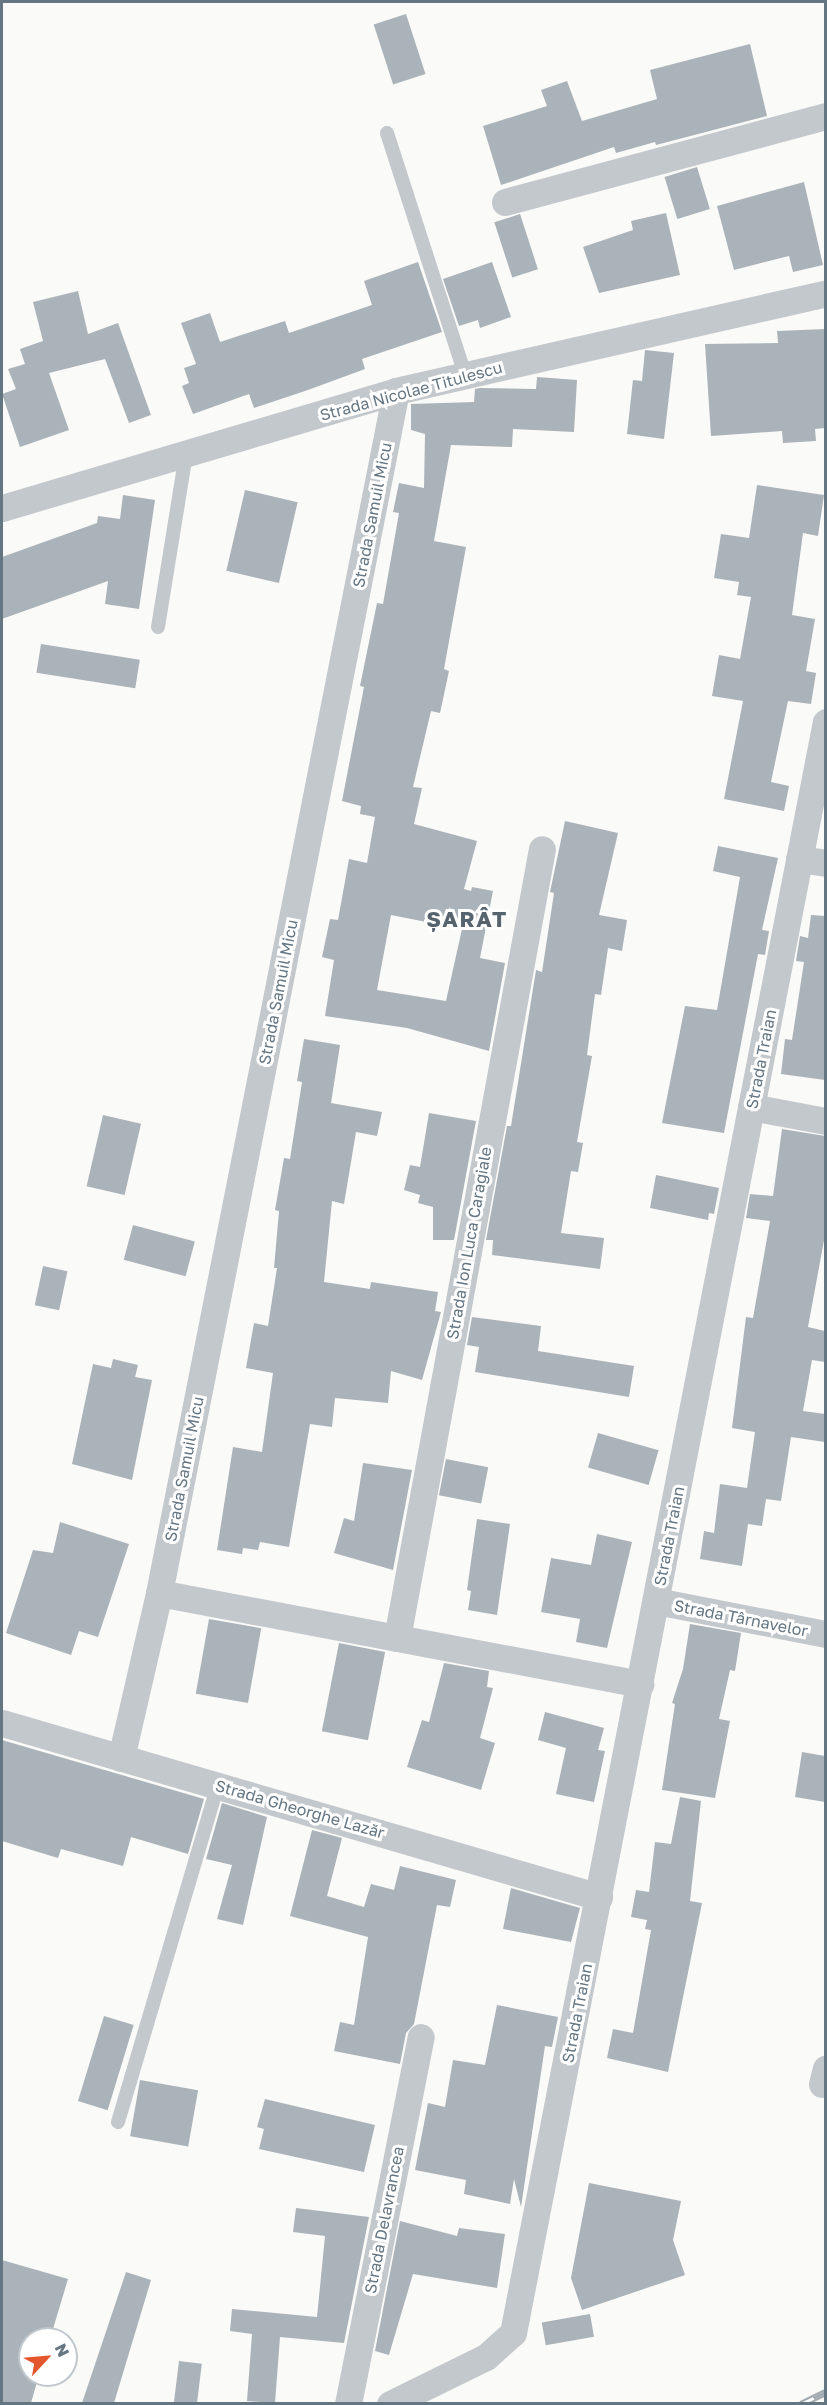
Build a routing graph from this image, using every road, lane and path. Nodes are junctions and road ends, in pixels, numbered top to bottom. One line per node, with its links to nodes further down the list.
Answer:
1 (825, 116): 3 (street)
2 (387, 133): 5 (lane)
3 (505, 202)
4 (825, 293): 5 (street, Strada Nicolae Titulescu)
5 (465, 375): 6 (street, Strada Nicolae Titulescu)
6 (396, 391): 7 (street, Strada Nicolae Titulescu); 16 (street, Strada Samuil Micu)
7 (186, 455): 8 (street, Strada Nicolae Titulescu); 9 (lane)
8 (2, 508)
9 (158, 627)
10 (825, 722): 12 (street, Strada Traian)
11 (542, 849): 19 (street, Strada Ion Luca Caragiale)
12 (799, 859): 13 (street); 14 (street, Strada Traian)
13 (825, 863)
14 (752, 1107): 15 (street); 17 (street, Strada Traian)
15 (825, 1121)
16 (159, 1593): 19 (street); 22 (street, Strada Samuil Micu)
17 (656, 1602): 18 (street, Strada Târnavelor); 20 (street, Strada Traian)
18 (825, 1634)
19 (397, 1638): 20 (street)
20 (640, 1684): 24 (street, Strada Traian)
21 (2, 1723): 22 (street, Strada Gheorghe Lazăr)
22 (121, 1758): 23 (street, Strada Gheorghe Lazăr)
23 (218, 1785): 24 (street, Strada Gheorghe Lazăr); 26 (lane)
24 (599, 1898): 28 (street, Strada Traian)
25 (421, 2037): 27 (street, Strada Delavrancea)
26 (117, 2122)
27 (348, 2403)
28 (390, 2403)

